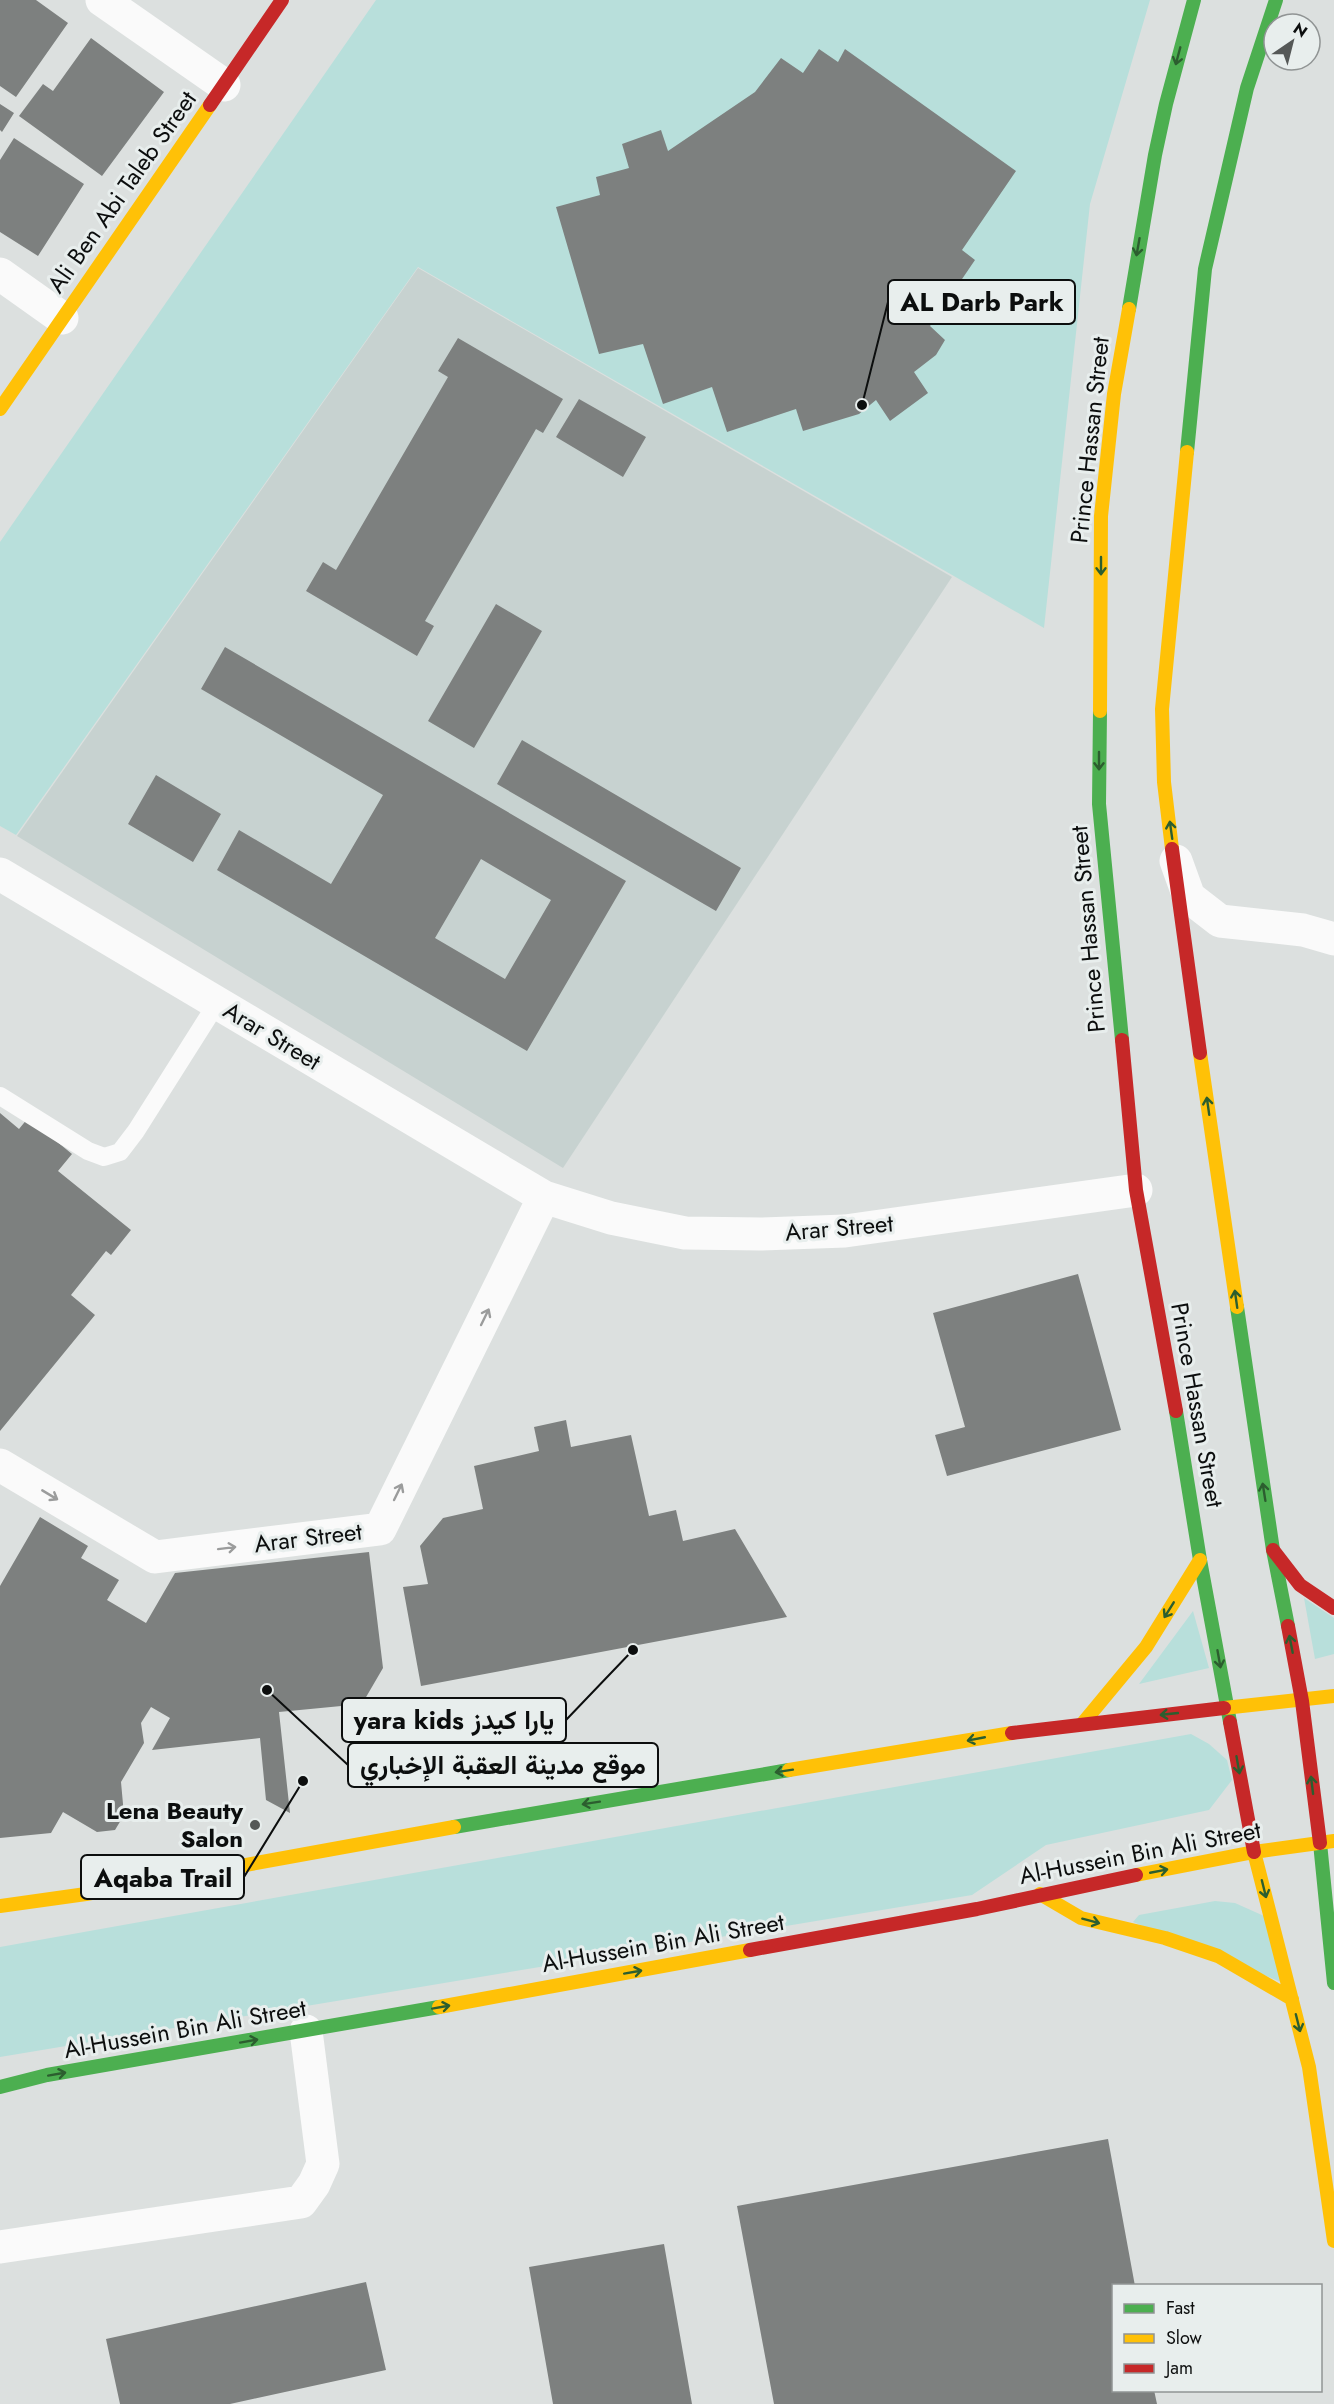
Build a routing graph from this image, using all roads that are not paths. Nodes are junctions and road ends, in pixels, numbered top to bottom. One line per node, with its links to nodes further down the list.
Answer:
1 (102, 0): 5 (street)
2 (282, 0): 5 (main road, Ali Ben Abi Taleb Street)
3 (1194, 0): 14 (main road, Prince Hassan Street, one-way to 14)
4 (1276, 0): 9 (main road, one-way to 4)
5 (224, 85): 7 (main road, Ali Ben Abi Taleb Street)
6 (0, 274): 7 (street)
7 (62, 318): 8 (main road, Ali Ben Abi Taleb Street)
8 (0, 409)
9 (1175, 857): 11 (street); 17 (main road, one-way to 9)
10 (0, 874): 12 (street, Arar Street)
11 (1334, 939)
12 (218, 1003): 13 (lane); 15 (street, Arar Street)
13 (0, 1096)
14 (1136, 1190): 15 (street, Arar Street); 18 (main road, Prince Hassan Street)
15 (544, 1197): 16 (street, Arar Street, one-way to 15)
16 (0, 1465)
17 (1273, 1550): 19 (main road); 21 (main road, one-way to 17)
18 (1200, 1560): 22 (main road, Prince Hassan Street, one-way to 22); 23 (main road, one-way to 23)
19 (1334, 1608)
20 (1334, 1696): 21 (main road)
21 (1302, 1701): 22 (main road); 25 (main road, one-way to 21)
22 (1227, 1707): 23 (main road, one-way to 23); 26 (main road, Prince Hassan Street, one-way to 26)
23 (1083, 1723): 28 (main road, one-way to 28)
24 (1334, 1841): 25 (main road, Al-Hussein Bin Ali Street)
25 (1320, 1843): 26 (main road, Al-Hussein Bin Ali Street); 29 (main road)
26 (1254, 1852): 27 (main road, Al-Hussein Bin Ali Street, one-way to 26); 30 (main road, Prince Hassan Street, one-way to 30)
27 (1040, 1894): 30 (main road, one-way to 30); 31 (main road, Al-Hussein Bin Ali Street, one-way to 27)
28 (0, 1906)
29 (1334, 1983)
30 (1292, 1999): 33 (main road, Prince Hassan Street, one-way to 33)
31 (306, 2031): 32 (main road, Al-Hussein Bin Ali Street, one-way to 31); 34 (street)
32 (0, 2087)
33 (1334, 2241)
34 (0, 2247)

